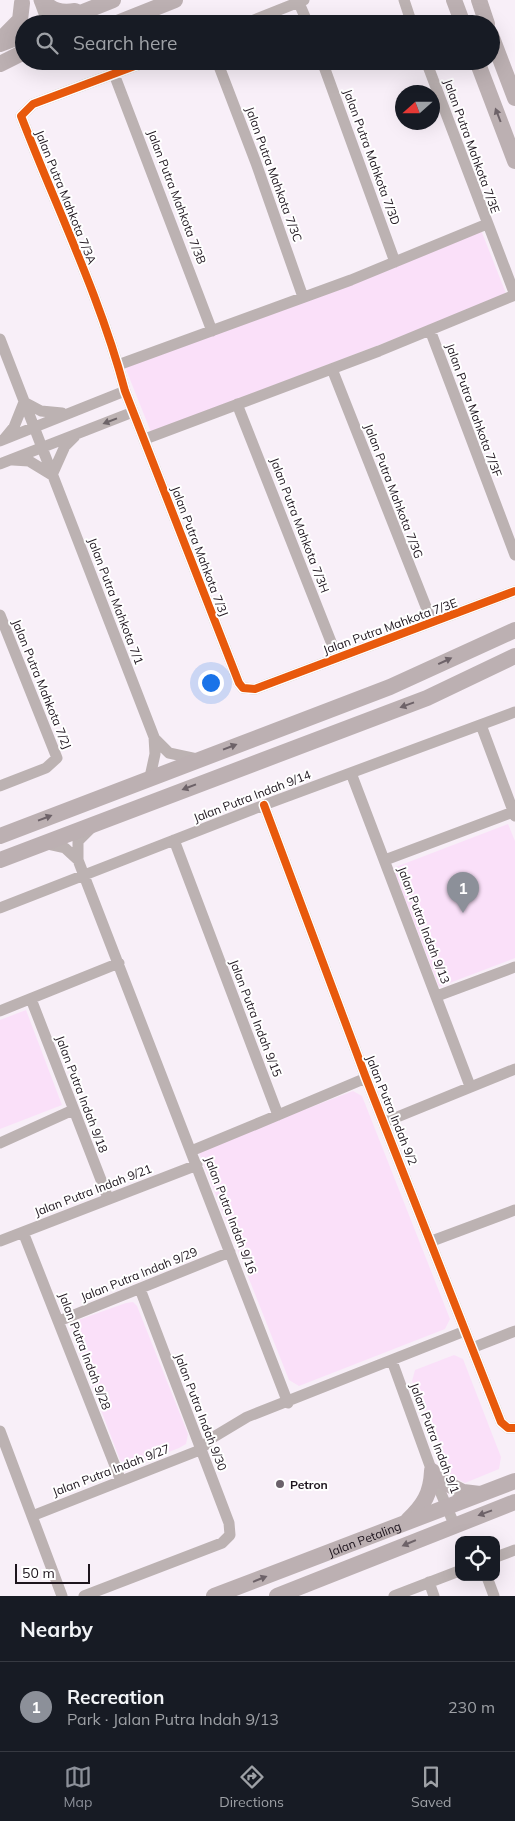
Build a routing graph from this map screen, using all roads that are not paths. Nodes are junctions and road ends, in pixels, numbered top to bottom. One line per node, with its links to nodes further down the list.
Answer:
1 (41, 0): 9 (street); 12 (street)
2 (113, 0): 9 (street)
3 (175, 0): 14 (street)
4 (404, 0): 17 (street)
5 (454, 0): 18 (street)
6 (478, 0): 19 (street)
7 (302, 1): 15 (street); 16 (street)
8 (21, 2): 10 (street); 11 (street)
9 (95, 7): 13 (street)
10 (20, 15)
11 (26, 15)
12 (45, 15)
13 (75, 15)
14 (138, 15)
15 (267, 15)
16 (306, 15)
17 (409, 15)
18 (460, 15)
19 (484, 15)
20 (15, 25): 22 (street)
21 (15, 38): 23 (street)
22 (0, 40)
23 (0, 44)
24 (15, 56): 27 (street)
25 (500, 57): 35 (street)
26 (15, 62): 28 (street)
27 (0, 64)
28 (0, 68)
29 (124, 70): 34 (street, Jalan Putra Mahkota 7/3A)
30 (220, 70): 40 (street, Jalan Putra Mahkota 7/3C)
31 (325, 70): 38 (street, Jalan Putra Mahkota 7/3D)
32 (429, 70): 37 (street, Jalan Putra Mahkota 7/3E)
33 (480, 70): 36 (street, one-way to 33)
34 (114, 74): 42 (street, Jalan Putra Mahkota 7/3B); 44 (street, Jalan Putra Mahkota 7/3A)
35 (513, 88)
36 (515, 161)
37 (487, 224): 38 (street); 39 (street, Jalan Putra Mahkota 7/3E)
38 (395, 262): 40 (street)
39 (515, 295): 41 (street)
40 (303, 297): 42 (street)
41 (430, 330): 45 (street); 58 (street, Jalan Putra Mahkota 7/3F)
42 (212, 331): 44 (street)
43 (0, 339): 47 (street, Jalan Putra Mahkota 7/1)
44 (118, 365): 46 (street, Jalan Putra Mahkota 7/3A)
45 (332, 369): 48 (street); 61 (street, Jalan Putra Mahkota 7/3G)
46 (125, 391): 49 (street, Jalan Putra Mahkota 7/3J); 50 (street)
47 (24, 402): 50 (street); 51 (street, Jalan Putra Mahkota 7/1); 54 (street)
48 (237, 404): 53 (street); 64 (street, Jalan Putra Mahkota 7/3H)
49 (133, 412): 52 (street, one-way to 52); 53 (street, Jalan Putra Mahkota 7/3J)
50 (70, 413): 51 (street)
51 (34, 427): 54 (street); 55 (street, Jalan Putra Mahkota 7/1)
52 (81, 432): 55 (street); 57 (street)
53 (144, 439): 65 (street, Jalan Putra Mahkota 7/3J)
54 (1, 441)
55 (41, 448): 56 (street); 57 (street, Jalan Putra Mahkota 7/1)
56 (5, 462): 57 (street)
57 (52, 475): 70 (street, Jalan Putra Mahkota 7/1)
58 (515, 555)
59 (515, 591): 61 (street, Jalan Putra Mahkota 7/3E)
60 (0, 615): 74 (street, Jalan Putra Mahkota 7/2J)
61 (432, 622): 64 (street, Jalan Putra Mahkota 7/3E)
62 (515, 630): 66 (street, one-way to 62)
63 (515, 656): 67 (street)
64 (337, 657): 65 (street, Jalan Putra Mahkota 7/3E)
65 (273, 682)
66 (390, 687): 67 (street); 71 (street, one-way to 66)
67 (427, 698): 77 (street, one-way to 77)
68 (515, 712): 69 (street, Jalan Putra Indah 9/14)
69 (481, 725): 72 (street, Jalan Putra Indah 9/14); 76 (street)
70 (154, 738): 71 (street); 73 (street, Jalan Putra Mahkota 7/1)
71 (197, 759): 73 (street)
72 (351, 773): 75 (street, Jalan Putra Indah 9/14); 83 (street, Jalan Putra Indah 9/13)
73 (150, 777): 78 (street, one-way to 73)
74 (0, 786)
75 (264, 805): 79 (street, Jalan Putra Indah 9/14); 92 (street, Jalan Putra Indah 9/2)
76 (514, 814): 83 (street)
77 (100, 820): 80 (street); 82 (street)
78 (0, 836)
79 (174, 840): 84 (street, Jalan Putra Indah 9/14); 95 (street, Jalan Putra Indah 9/15)
80 (34, 846): 81 (street); 82 (street)
81 (0, 860)
82 (78, 860): 84 (street, Jalan Putra Indah 9/16)
83 (385, 860): 88 (street, Jalan Putra Indah 9/13)
84 (84, 876): 85 (street, Jalan Putra Indah 9/14); 86 (street, Jalan Putra Indah 9/16)
85 (0, 908)
86 (119, 963): 89 (street); 98 (street, Jalan Putra Indah 9/16)
87 (515, 967): 88 (street)
88 (436, 996): 93 (street, Jalan Putra Indah 9/13)
89 (31, 999): 90 (street); 94 (street, Jalan Putra Indah 9/18)
90 (0, 1011)
91 (514, 1074): 93 (street)
92 (366, 1078): 95 (street); 96 (street, Jalan Putra Indah 9/2)
93 (470, 1086): 96 (street)
94 (72, 1110): 97 (street); 100 (street, Jalan Putra Indah 9/18)
95 (278, 1115): 98 (street)
96 (385, 1122): 104 (street, Jalan Putra Indah 9/2)
97 (0, 1142)
98 (191, 1150): 99 (street, Jalan Putra Indah 9/16)
99 (197, 1165): 100 (street, Jalan Putra Indah 9/21); 105 (street, Jalan Putra Indah 9/16)
100 (108, 1198): 102 (street, Jalan Putra Indah 9/21)
101 (515, 1210): 104 (street)
102 (23, 1232): 103 (street, Jalan Putra Indah 9/21); 107 (street, Jalan Putra Indah 9/28)
103 (0, 1240)
104 (432, 1241): 108 (street, Jalan Putra Indah 9/2)
105 (230, 1252): 106 (street, Jalan Putra Indah 9/29); 112 (street, Jalan Putra Indah 9/16)
106 (140, 1289): 107 (street, Jalan Putra Indah 9/29); 115 (street, Jalan Putra Indah 9/30)
107 (58, 1321): 117 (street, Jalan Putra Indah 9/28)
108 (465, 1331): 110 (street, Jalan Putra Indah 9/2); 111 (street)
109 (515, 1331): 110 (street)
110 (472, 1348): 113 (street, Jalan Putra Indah 9/2)
111 (392, 1361): 112 (street); 116 (street, Jalan Putra Indah 9/1)
112 (288, 1403): 115 (street, Jalan Putra Indah 9/27)
113 (515, 1428)
114 (0, 1431): 122 (street)
115 (200, 1450): 117 (street, Jalan Putra Indah 9/27); 132 (street, Jalan Putra Indah 9/30)
116 (433, 1474): 119 (street); 121 (street, Jalan Putra Indah 9/1); 123 (street)
117 (121, 1481): 122 (street, Jalan Putra Indah 9/27)
118 (515, 1481): 119 (street, Jalan Petaling)
119 (480, 1494): 121 (street, Jalan Petaling)
120 (515, 1502): 124 (street, Jalan Petaling, one-way to 124)
121 (447, 1507): 123 (street, Jalan Petaling); 124 (street, Jalan Putra Indah 9/1)
122 (32, 1516): 131 (street)
123 (405, 1523): 133 (street, Jalan Petaling, one-way to 123)
124 (454, 1524): 134 (street, Jalan Petaling, one-way to 134)
125 (515, 1550): 126 (street)
126 (500, 1556)
127 (455, 1572): 129 (street)
128 (488, 1581): 136 (street)
129 (429, 1582): 130 (street); 135 (street)
130 (401, 1595)
131 (62, 1596)
132 (84, 1596)
133 (214, 1596)
134 (277, 1596)
135 (434, 1596)
136 (494, 1596)

